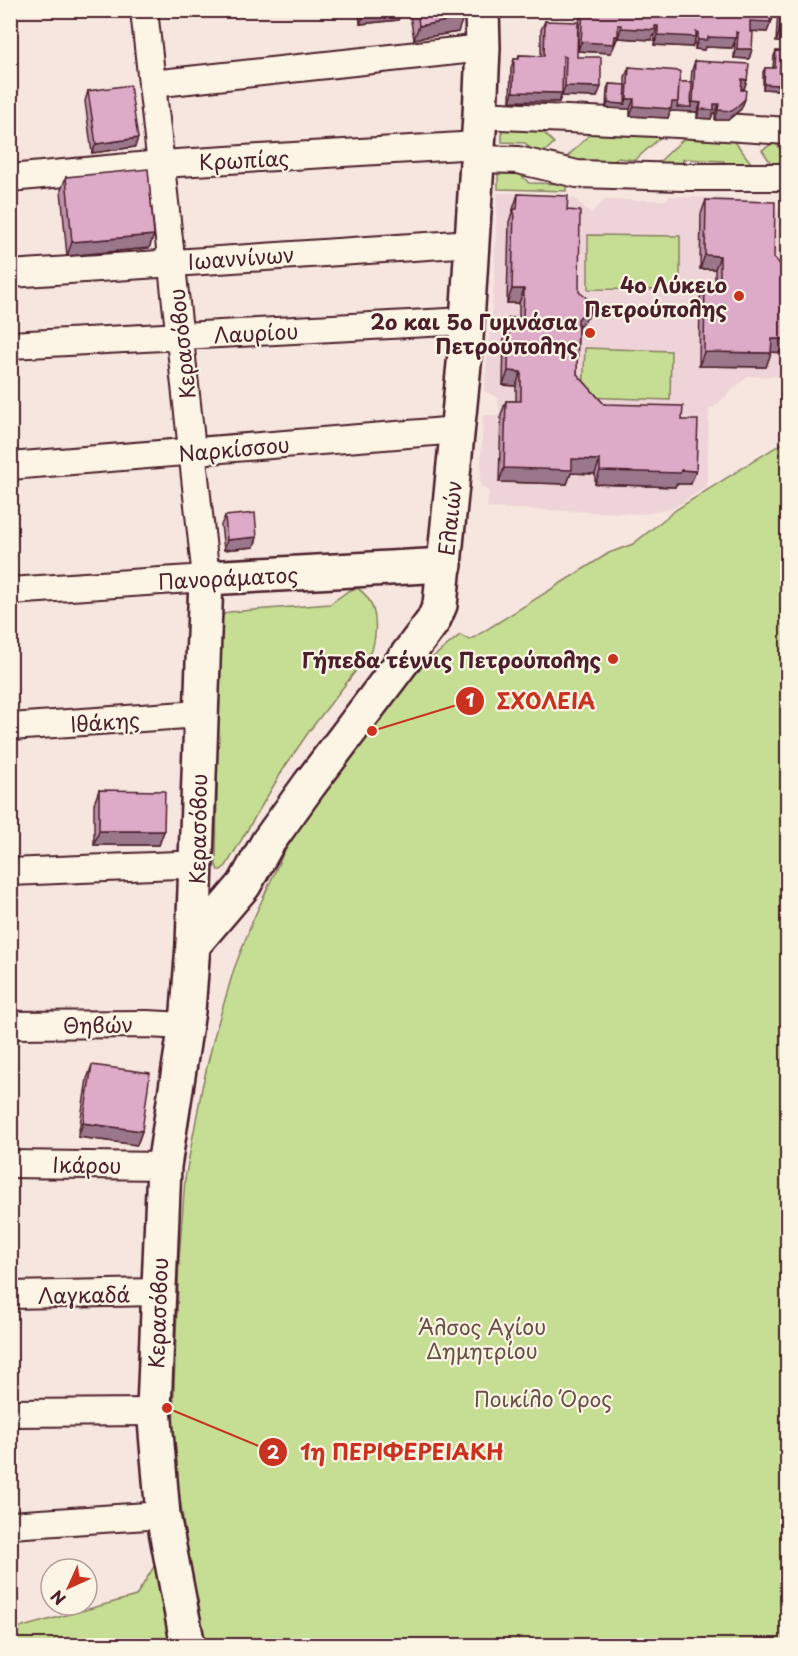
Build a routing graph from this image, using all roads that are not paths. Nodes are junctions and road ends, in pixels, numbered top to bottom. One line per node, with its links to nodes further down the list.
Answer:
1 (144, 10): 4 (street, Κερασόβου)
2 (482, 10): 3 (street, Ελαιών)
3 (483, 48): 4 (street); 6 (street, Ελαιών)
4 (152, 84): 7 (street, Κερασόβου)
5 (788, 131): 6 (street)
6 (479, 140): 7 (street, Κρωπίας); 8 (street); 10 (street, Ελαιών)
7 (161, 164): 9 (street, Κρωπίας); 11 (street, Κερασόβου)
8 (788, 177)
9 (10, 178)
10 (472, 243): 11 (street, Ιωαννίνων); 13 (street, Ελαιών)
11 (171, 262): 12 (street, Ιωαννίνων); 14 (street, Κερασόβου)
12 (10, 274)
13 (466, 321): 14 (street, Λαυρίου); 16 (street, Ελαιών)
14 (180, 336): 15 (street, Λαυρίου); 17 (street, Κερασόβου)
15 (10, 345)
16 (458, 430): 17 (street, Ναρκίσσου); 19 (street, Ελαιών)
17 (192, 451): 18 (street, Ναρκίσσου); 20 (street, Κερασόβου)
18 (10, 466)
19 (445, 565): 20 (street, Πανοράματος); 26 (street, Ελαιών)
20 (206, 578): 21 (street, Πανοράματος); 22 (street, Κερασόβου)
21 (10, 591)
22 (200, 714): 23 (street, Ιθάκης); 24 (street, Κερασόβου)
23 (10, 727)
24 (197, 866): 25 (street); 26 (street, Κερασόβου)
25 (10, 872)
26 (194, 945): 28 (street, Κερασόβου)
27 (10, 1026): 28 (street, Θηβών)
28 (185, 1026): 30 (street, Κερασόβου)
29 (10, 1164): 30 (street, Ικάρου)
30 (164, 1166): 31 (street, Κερασόβου)
31 (157, 1292): 32 (street, Λαγκαδά); 33 (street, Κερασόβου)
32 (10, 1295)
33 (154, 1412): 34 (street); 35 (street, Κερασόβου)
34 (10, 1413)
35 (163, 1515): 36 (street); 37 (street, Κερασόβου)
36 (10, 1525)
37 (188, 1646)

